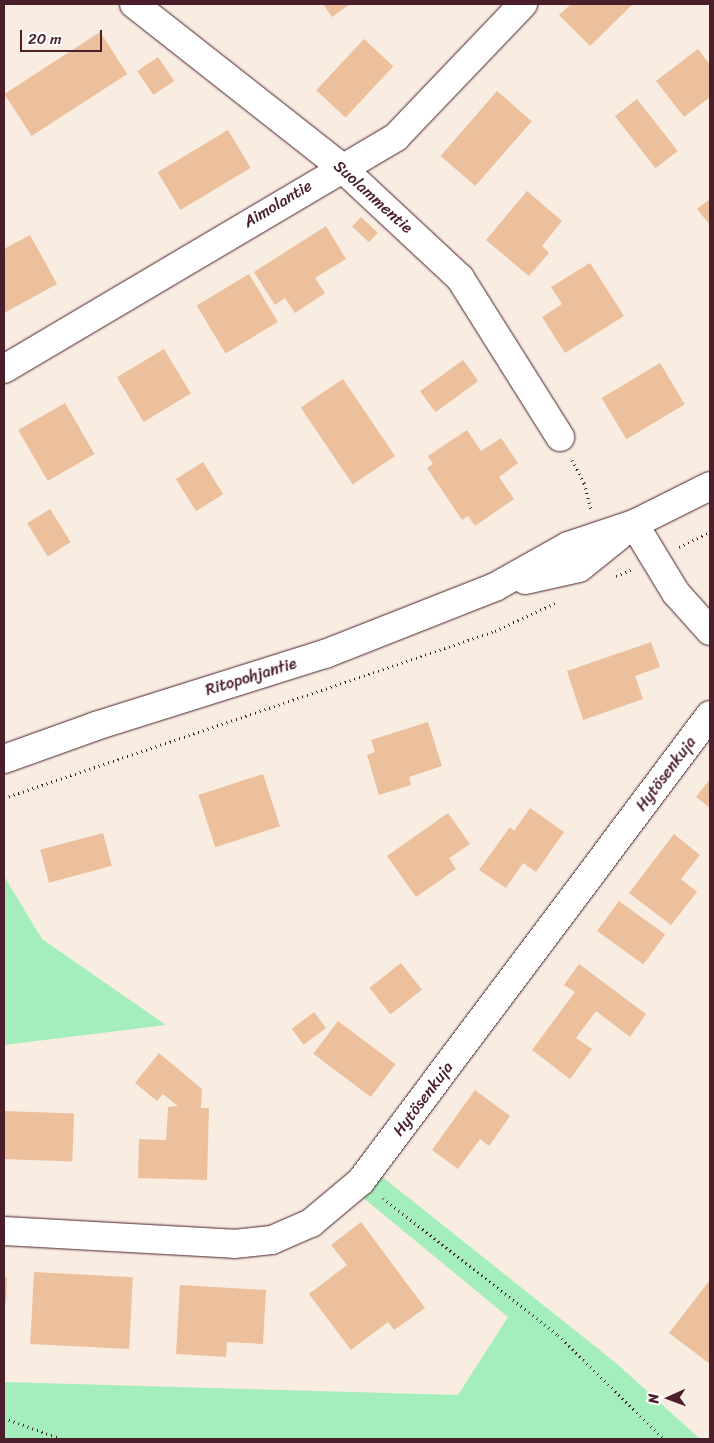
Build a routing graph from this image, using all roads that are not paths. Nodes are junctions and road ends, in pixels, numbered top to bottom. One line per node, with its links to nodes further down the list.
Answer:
1 (134, 4): 3 (street, Suolammentie)
2 (523, 4): 3 (street, Aimolantie)
3 (341, 167): 4 (street, Aimolantie); 5 (street, Suolammentie)
4 (4, 369)
5 (560, 437)
6 (710, 486): 7 (street, Ritopohjantie)
7 (634, 524): 8 (street); 10 (street, Ritopohjantie)
8 (710, 630)
9 (710, 715): 11 (street, Hytösenkuja)
10 (4, 759)
11 (4, 1231)

